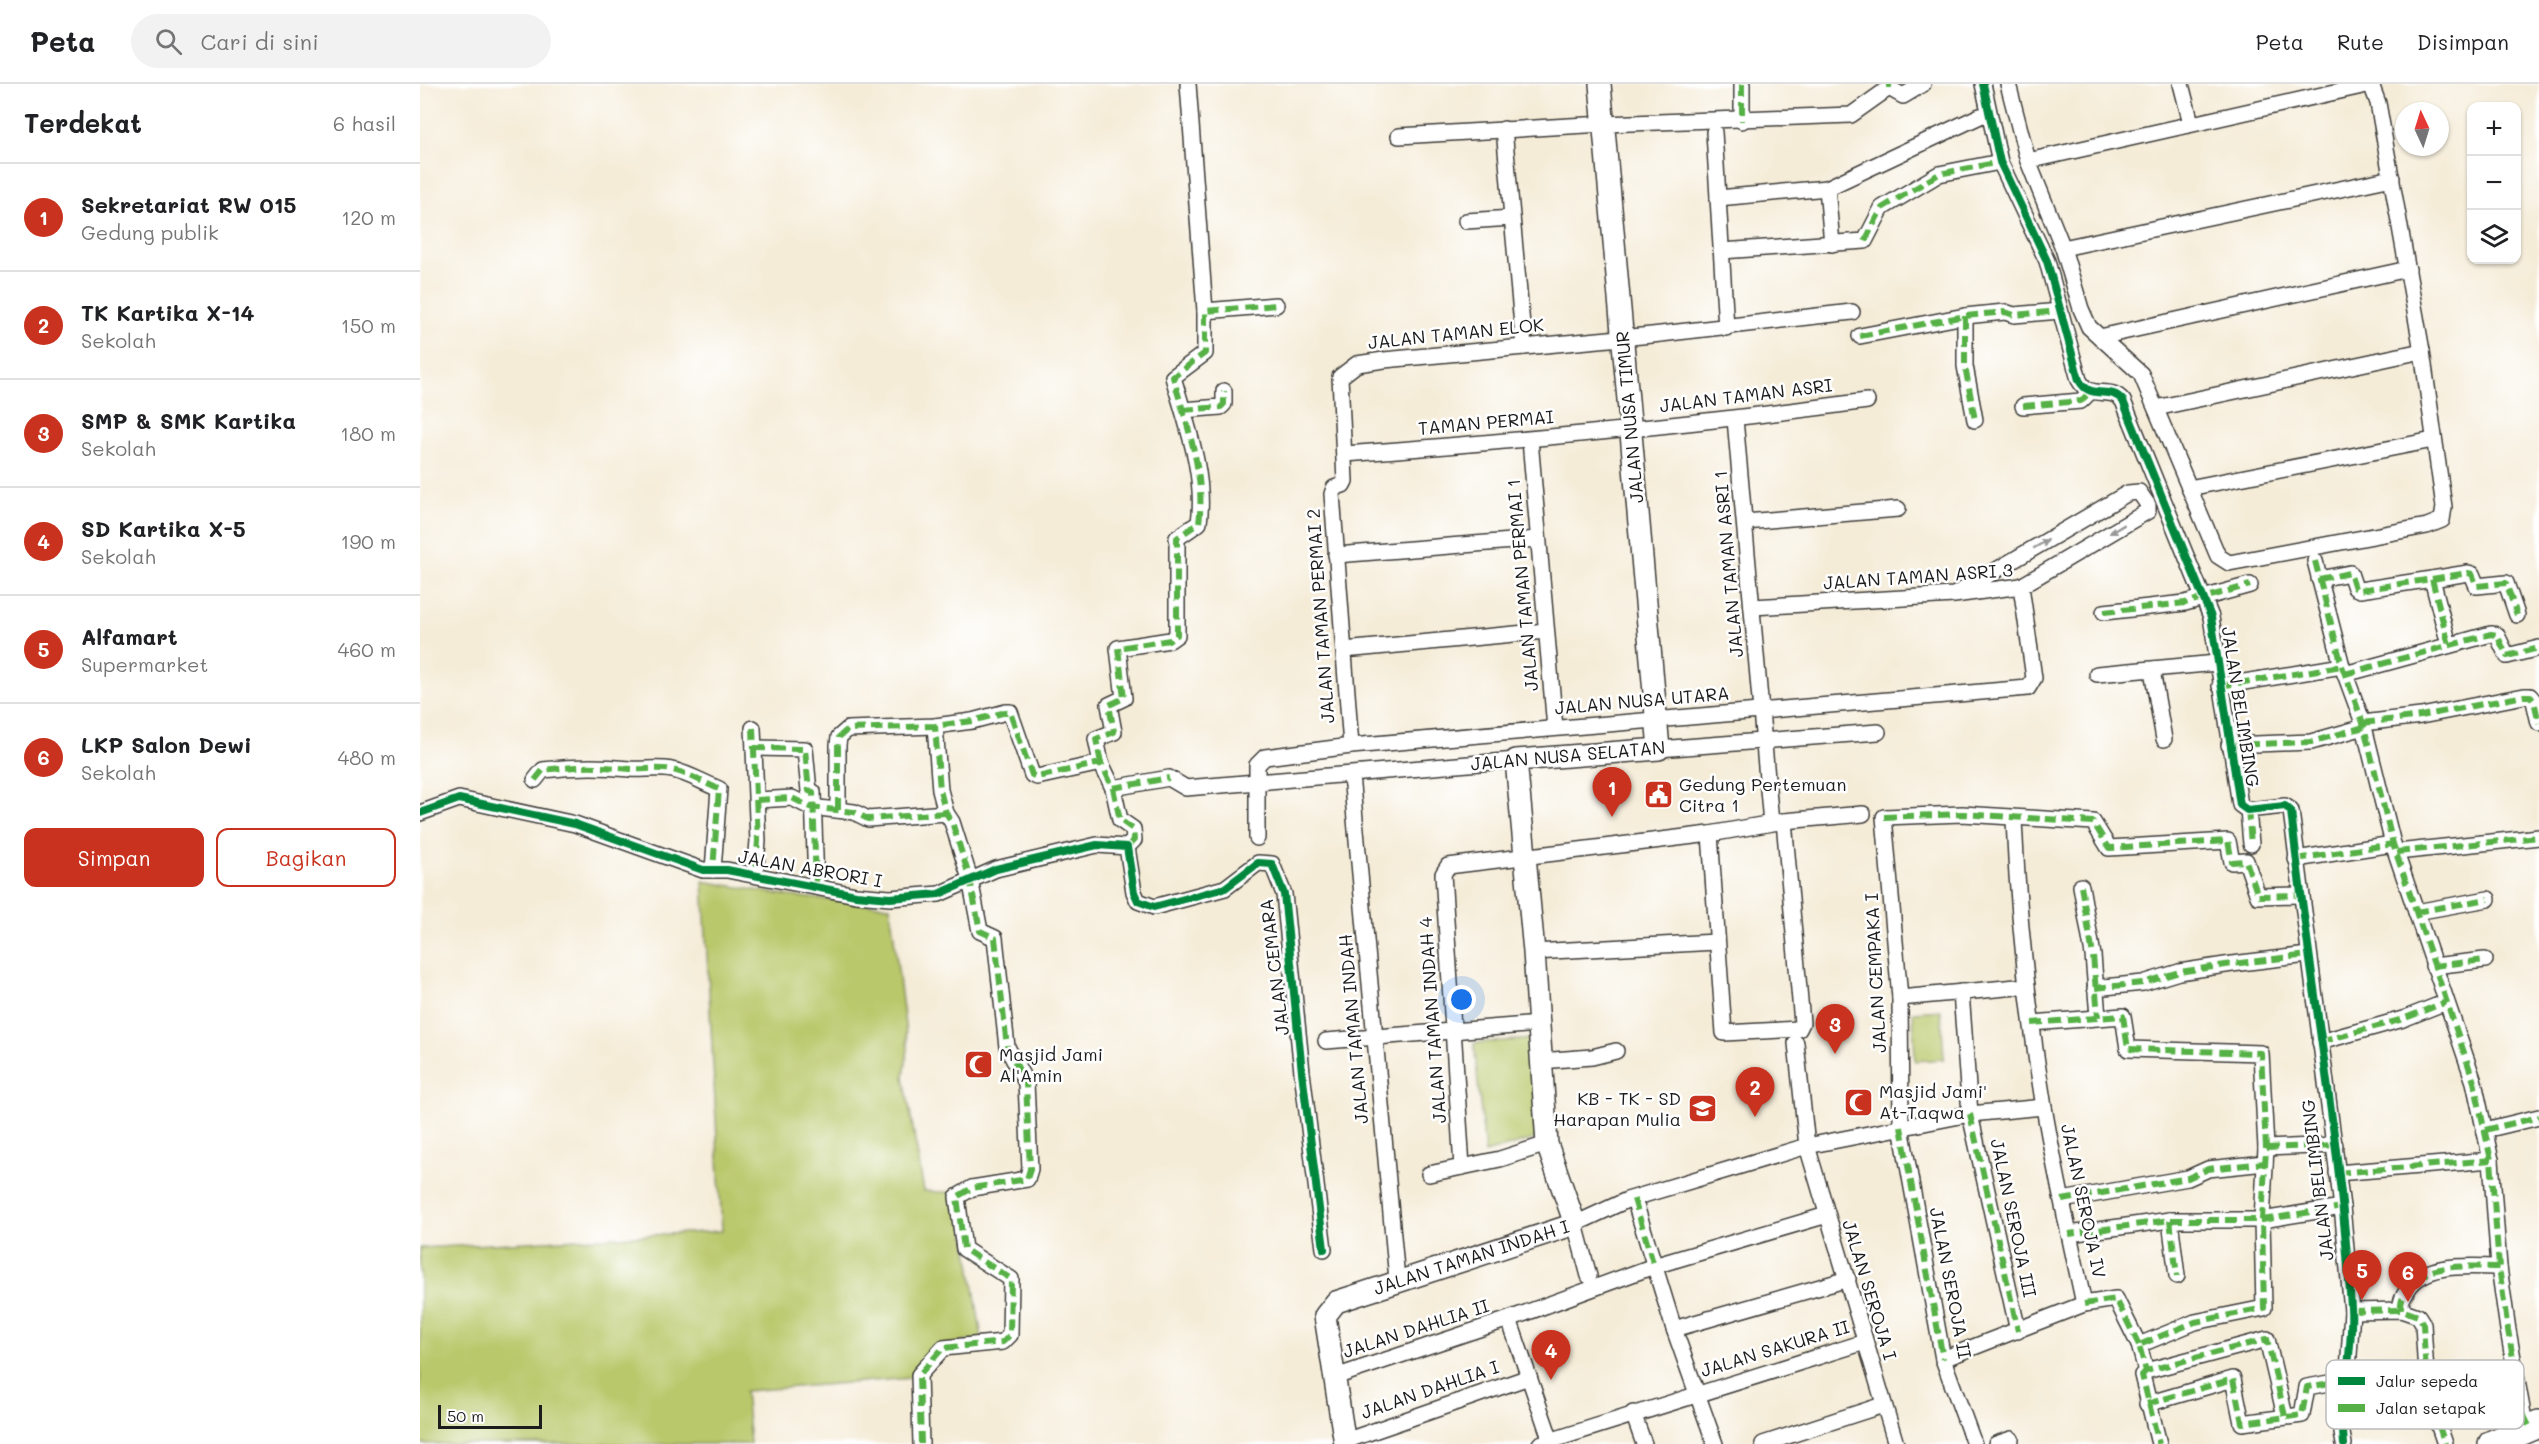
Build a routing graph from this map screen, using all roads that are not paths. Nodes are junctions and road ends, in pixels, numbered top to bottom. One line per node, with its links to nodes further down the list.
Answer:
1 (1188, 84): 29 (street)
2 (1600, 84): 13 (street, JALAN NUSA TIMUR)
3 (1742, 84): 11 (street)
4 (1923, 84): 9 (street)
5 (1983, 84): 18 (street)
6 (2008, 84): 17 (street)
7 (2181, 84): 12 (street)
8 (2371, 84): 12 (street); 19 (street)
9 (1889, 86): 11 (street)
10 (1980, 116): 20 (street)
11 (1742, 121): 13 (street)
12 (2191, 123): 17 (street)
13 (1604, 124): 14 (street); 36 (street, JALAN NUSA TIMUR)
14 (1504, 129): 16 (street); 22 (street)
15 (1714, 132): 21 (street)
16 (1399, 136)
17 (2028, 160): 25 (street)
18 (2000, 162): 24 (street); 30 (street)
19 (2392, 178): 25 (street); 27 (street)
20 (1827, 188): 21 (street); 24 (street)
21 (1718, 198): 26 (street)
22 (1512, 218): 23 (street); 37 (street)
23 (1466, 221)
24 (1832, 244): 26 (street)
25 (2063, 248): 35 (street)
26 (1721, 251): 33 (street)
27 (2408, 269): 35 (street); 38 (street)
28 (1276, 306): 29 (street)
29 (1205, 311): 44 (street)
30 (2060, 311): 32 (street); 40 (street)
31 (1852, 312): 33 (street, JALAN TAMAN ELOK)
32 (1965, 316): 34 (street); 46 (street)
33 (1726, 328): 36 (street, JALAN TAMAN ELOK)
34 (1860, 336)
35 (2100, 337): 43 (street)
36 (1623, 338): 37 (street, JALAN TAMAN ELOK); 47 (street, JALAN NUSA TIMUR)
37 (1524, 347): 50 (street, JALAN TAMAN ELOK)
38 (2422, 351): 43 (street); 49 (street)
39 (1224, 391): 44 (street)
40 (2090, 392): 42 (street); 62 (street, JALAN BELIMBING)
41 (1867, 400): 45 (street, JALAN TAMAN ASRI)
42 (2023, 406)
43 (2156, 408): 51 (street)
44 (1183, 410): 91 (street)
45 (1735, 419): 47 (street, JALAN TAMAN ASRI); 53 (street, JALAN TAMAN ASRI 1)
46 (1975, 420)
47 (1631, 429): 48 (street, TAMAN PERMAI); 77 (street, JALAN NUSA TIMUR)
48 (1530, 440): 50 (street, TAMAN PERMAI); 54 (street, JALAN TAMAN PERMAI 1)
49 (2433, 440): 51 (street); 51 (street)
50 (1344, 454): 55 (street, JALAN TAMAN PERMAI 2)
51 (2188, 488)
52 (1898, 509): 53 (street)
53 (1745, 522): 63 (street, JALAN TAMAN ASRI 1)
54 (1538, 539): 55 (street); 66 (street, JALAN TAMAN PERMAI 1)
55 (1336, 555): 69 (street, JALAN TAMAN PERMAI 2)
56 (2315, 561): 57 (street)
57 (2319, 579): 58 (street); 72 (street)
58 (2432, 579): 65 (street); 67 (street)
59 (2250, 585): 62 (street)
60 (2021, 586): 61 (street, JALAN TAMAN ASRI 3); 61 (street, one-way to 60); 75 (street, JALAN TAMAN ASRI 3)
61 (1954, 594): 63 (street, JALAN TAMAN ASRI 3)
62 (2204, 598): 64 (street); 70 (street, JALAN BELIMBING)
63 (1752, 607): 76 (street, JALAN TAMAN ASRI 1)
64 (2104, 612)
65 (2517, 615)
66 (1546, 631): 69 (street); 82 (street, JALAN TAMAN PERMAI 1)
67 (2449, 645): 68 (street); 72 (street)
68 (2539, 648)
69 (1344, 650): 87 (street, JALAN TAMAN PERMAI 2)
70 (2217, 663): 71 (street); 74 (street, JALAN BELIMBING)
71 (2152, 670): 73 (street); 84 (street)
72 (2343, 670): 74 (street); 79 (street)
73 (2097, 674)
74 (2220, 686): 86 (street, JALAN BELIMBING)
75 (2028, 688): 76 (street, JALAN NUSA UTARA)
76 (1762, 710): 77 (street, JALAN NUSA UTARA); 85 (street, JALAN TAMAN ASRI 1)
77 (1656, 719): 82 (street, JALAN NUSA UTARA); 89 (street, JALAN NUSA TIMUR)
78 (2539, 723): 79 (street)
79 (2364, 725): 86 (street); 110 (street)
80 (935, 726): 91 (street); 99 (street); 101 (street)
81 (753, 728): 88 (street)
82 (1555, 728): 87 (street, JALAN NUSA UTARA)
83 (1878, 732): 85 (street, JALAN NUSA SELATAN)
84 (2164, 739)
85 (1765, 741): 89 (street, JALAN NUSA SELATAN); 104 (street, JALAN TAMAN ASRI 1)
86 (2229, 745): 98 (street, JALAN BELIMBING)
87 (1350, 746): 94 (street, JALAN NUSA UTARA)
88 (754, 748): 96 (street); 97 (street)
89 (1659, 749): 90 (street, JALAN NUSA SELATAN)
90 (1516, 760): 92 (street, JALAN NUSA SELATAN); 111 (street, JALAN TAMAN INDAH I)
91 (1101, 763): 95 (street)
92 (1351, 775): 94 (street, JALAN NUSA SELATAN); 135 (street, JALAN TAMAN INDAH)
93 (535, 780): 113 (street)
94 (1257, 783): 95 (street, JALAN NUSA SELATAN); 107 (street)
95 (1113, 788): 109 (street)
96 (757, 800): 97 (street); 114 (street)
97 (814, 807): 99 (street); 117 (street)
98 (2248, 809): 108 (street); 112 (street, JALAN BELIMBING)
99 (838, 810): 101 (street)
100 (420, 813): 113 (street, JALAN ABRORI I)
101 (946, 813): 115 (street)
102 (1863, 814): 104 (street)
103 (2014, 820): 118 (street); 126 (street, JALAN SEROJA IV); 129 (street, JALAN CEMPAKA I)
104 (1778, 822): 105 (street); 121 (street, JALAN TAMAN ASRI 1)
105 (1710, 834): 111 (street); 121 (street)
106 (2539, 837): 110 (street)
107 (1257, 838)
108 (2251, 844)
109 (1127, 847): 115 (street); 162 (street, JALAN CEMARA)
110 (2395, 848): 112 (street); 120 (street)
111 (1524, 858): 122 (street, JALAN TAMAN INDAH I); 134 (street, JALAN TAMAN INDAH 4)
112 (2296, 859): 118 (street, JALAN BELIMBING)
113 (713, 870): 114 (street, JALAN ABRORI I)
114 (755, 875): 117 (street, JALAN ABRORI I)
115 (970, 879): 117 (street, JALAN ABRORI I); 195 (street)
116 (2082, 886): 127 (street)
117 (816, 887)
118 (2300, 895): 123 (street, JALAN BELIMBING)
119 (2488, 899): 120 (street)
120 (2416, 912): 125 (street)
121 (1716, 942): 122 (street)
122 (1534, 952): 133 (street, JALAN TAMAN INDAH I)
123 (2308, 955): 127 (street); 137 (street, JALAN BELIMBING)
124 (2485, 960): 125 (street)
125 (2433, 966): 130 (street)
126 (2027, 986): 128 (street); 132 (street, JALAN SEROJA IV)
127 (2096, 988): 131 (street)
128 (1961, 993): 129 (street); 142 (street, JALAN SEROJA III)
129 (1900, 998): 144 (street, JALAN CEMPAKA I)
130 (2446, 1002): 137 (street); 145 (street)
131 (2098, 1017): 132 (street); 149 (street)
132 (2032, 1023): 141 (street, JALAN SEROJA IV)
133 (1539, 1024): 134 (street); 140 (street, JALAN TAMAN INDAH I)
134 (1455, 1030): 135 (street); 151 (street, JALAN TAMAN INDAH 4)
135 (1375, 1037): 136 (street); 168 (street, JALAN TAMAN INDAH)
136 (1326, 1041)
137 (2320, 1042): 147 (street, JALAN BELIMBING)
138 (1796, 1043): 148 (street, JALAN SEROJA I)
139 (1616, 1051): 140 (street)
140 (1540, 1061): 146 (street, JALAN TAMAN INDAH I)
141 (2044, 1107): 142 (street); 155 (street, JALAN SEROJA IV)
142 (1970, 1114): 144 (street); 174 (street, JALAN SEROJA III)
143 (2539, 1117): 145 (street)
144 (1901, 1127): 148 (street); 177 (street, JALAN SEROJA II)
145 (2485, 1130): 150 (street)
146 (1547, 1144): 151 (street); 160 (street, JALAN TAMAN INDAH I)
147 (2335, 1145): 149 (street); 152 (street, JALAN BELIMBING)
148 (1807, 1146): 154 (street); 157 (street, JALAN SEROJA I)
149 (2266, 1155): 155 (street); 159 (street)
150 (2491, 1160): 152 (street); 164 (street)
151 (1462, 1167): 153 (street)
152 (2337, 1173): 156 (street, JALAN BELIMBING)
153 (1429, 1174)
154 (1634, 1199): 160 (street); 163 (street)
155 (2062, 1200): 161 (street, JALAN SEROJA IV)
156 (2342, 1207): 159 (street); 171 (street, JALAN BELIMBING)
157 (1827, 1215): 163 (street, JALAN DAHLIA II); 167 (street, JALAN SEROJA I)
158 (2170, 1220): 159 (street); 161 (street); 166 (street)
159 (2262, 1220): 176 (street)
160 (1575, 1224): 165 (street); 168 (street, JALAN TAMAN INDAH I)
161 (2069, 1234): 169 (street, JALAN SEROJA IV)
162 (1324, 1249)
163 (1654, 1266): 172 (street, JALAN DAHLIA II); 173 (street)
164 (2499, 1267): 170 (street); 180 (street)
165 (1589, 1276)
166 (2176, 1276)
167 (1848, 1279): 173 (street); 175 (street, JALAN SEROJA I)
168 (1397, 1280): 182 (street, JALAN TAMAN INDAH I)
169 (2084, 1304): 174 (street); 176 (street)
170 (2401, 1310): 171 (street); 179 (street)
171 (2352, 1311): 178 (street, JALAN BELIMBING)
172 (1509, 1319): 182 (street, JALAN DAHLIA II); 183 (street)
173 (1674, 1329): 185 (street)
174 (2018, 1331): 177 (street)
175 (1865, 1342): 185 (street, JALAN SAKURA II); 187 (street, JALAN SEROJA I)
176 (2139, 1345): 181 (street)
177 (1943, 1359): 200 (street, JALAN SEROJA II)
178 (2349, 1360)
179 (2425, 1360)
180 (2514, 1360)
181 (2145, 1371): 186 (street); 189 (street)
182 (1335, 1377): 193 (street, JALAN TAMAN INDAH I)
183 (1529, 1377): 193 (street, JALAN DAHLIA I); 194 (street)
184 (2326, 1385): 189 (street, JALAN BELIMBING)
185 (1697, 1393): 188 (street, JALAN SAKURA II); 197 (street)
186 (2147, 1404): 189 (street); 202 (street)
187 (1883, 1405): 198 (street); 199 (street, JALAN SEROJA I)
188 (1633, 1413): 194 (street, JALAN SAKURA II); 196 (street)
189 (2285, 1416)
190 (2534, 1426): 204 (highway)
191 (2440, 1429): 203 (street)
192 (2011, 1439): 201 (street)
193 (1345, 1443)
194 (1547, 1443)
195 (921, 1444)
196 (1644, 1444)
197 (1715, 1444)
198 (1763, 1444)
199 (1896, 1444)
200 (1974, 1444)
201 (1996, 1444)
202 (2159, 1444)
203 (2445, 1444)
204 (2492, 1444)

